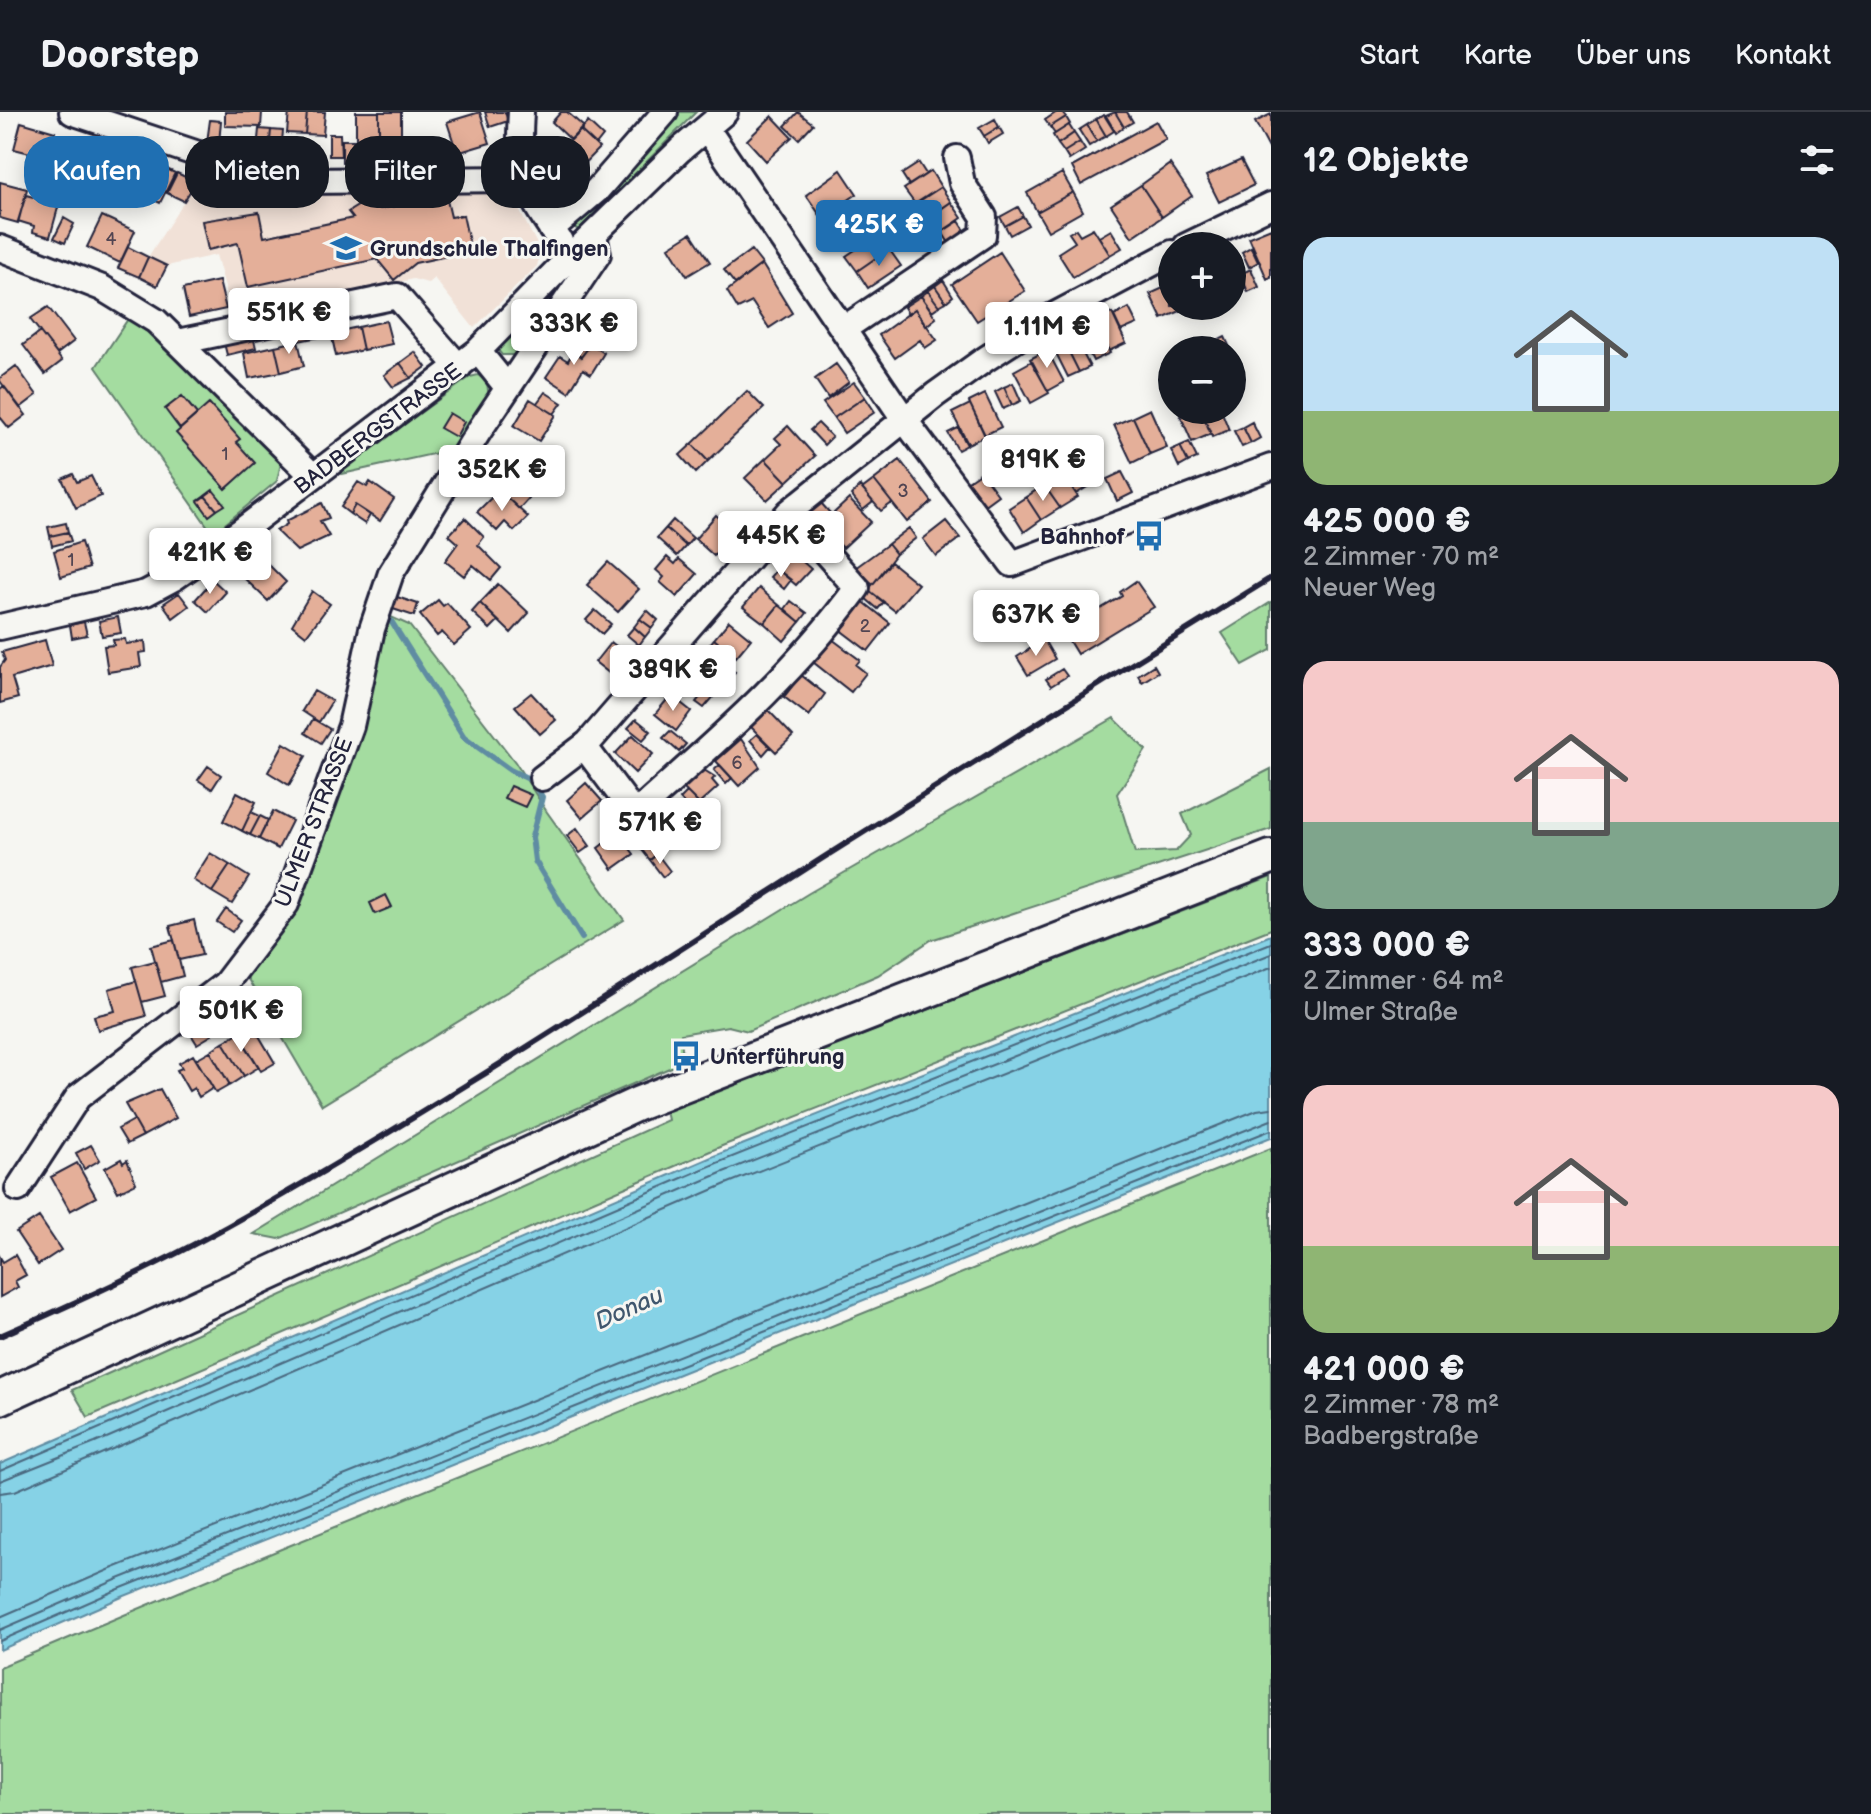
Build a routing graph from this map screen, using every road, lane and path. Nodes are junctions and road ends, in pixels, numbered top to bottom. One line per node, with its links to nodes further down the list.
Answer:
1 (72, 112): 8 (street)
2 (521, 112): 6 (street)
3 (665, 112): 11 (street)
4 (725, 112): 5 (street)
5 (707, 129): 13 (street); 17 (street)
6 (520, 136)
7 (957, 158): 17 (street)
8 (481, 179)
9 (1271, 205): 12 (street)
10 (535, 208): 11 (street)
11 (551, 229): 15 (street)
12 (1215, 232)
13 (594, 235): 15 (street, BADBERGSTRASSE); 21 (street, ULMER STRASSE)
14 (0, 248): 18 (street)
15 (570, 257): 19 (street, BADBERGSTRASSE)
16 (1158, 260): 22 (street)
17 (845, 328): 22 (street)
18 (178, 342): 20 (street); 24 (street)
19 (478, 351): 20 (street, BADBERGSTRASSE); 21 (street)
20 (459, 367): 24 (street, BADBERGSTRASSE)
21 (507, 387): 30 (street, ULMER STRASSE)
22 (904, 419): 23 (street); 25 (street)
23 (1271, 467)
24 (313, 476): 26 (street, BADBERGSTRASSE)
25 (789, 512): 27 (street); 27 (street)
26 (0, 627)
27 (584, 746): 28 (street)
28 (542, 778)
29 (1271, 857): 31 (street)
30 (18, 1189)
31 (0, 1398)

